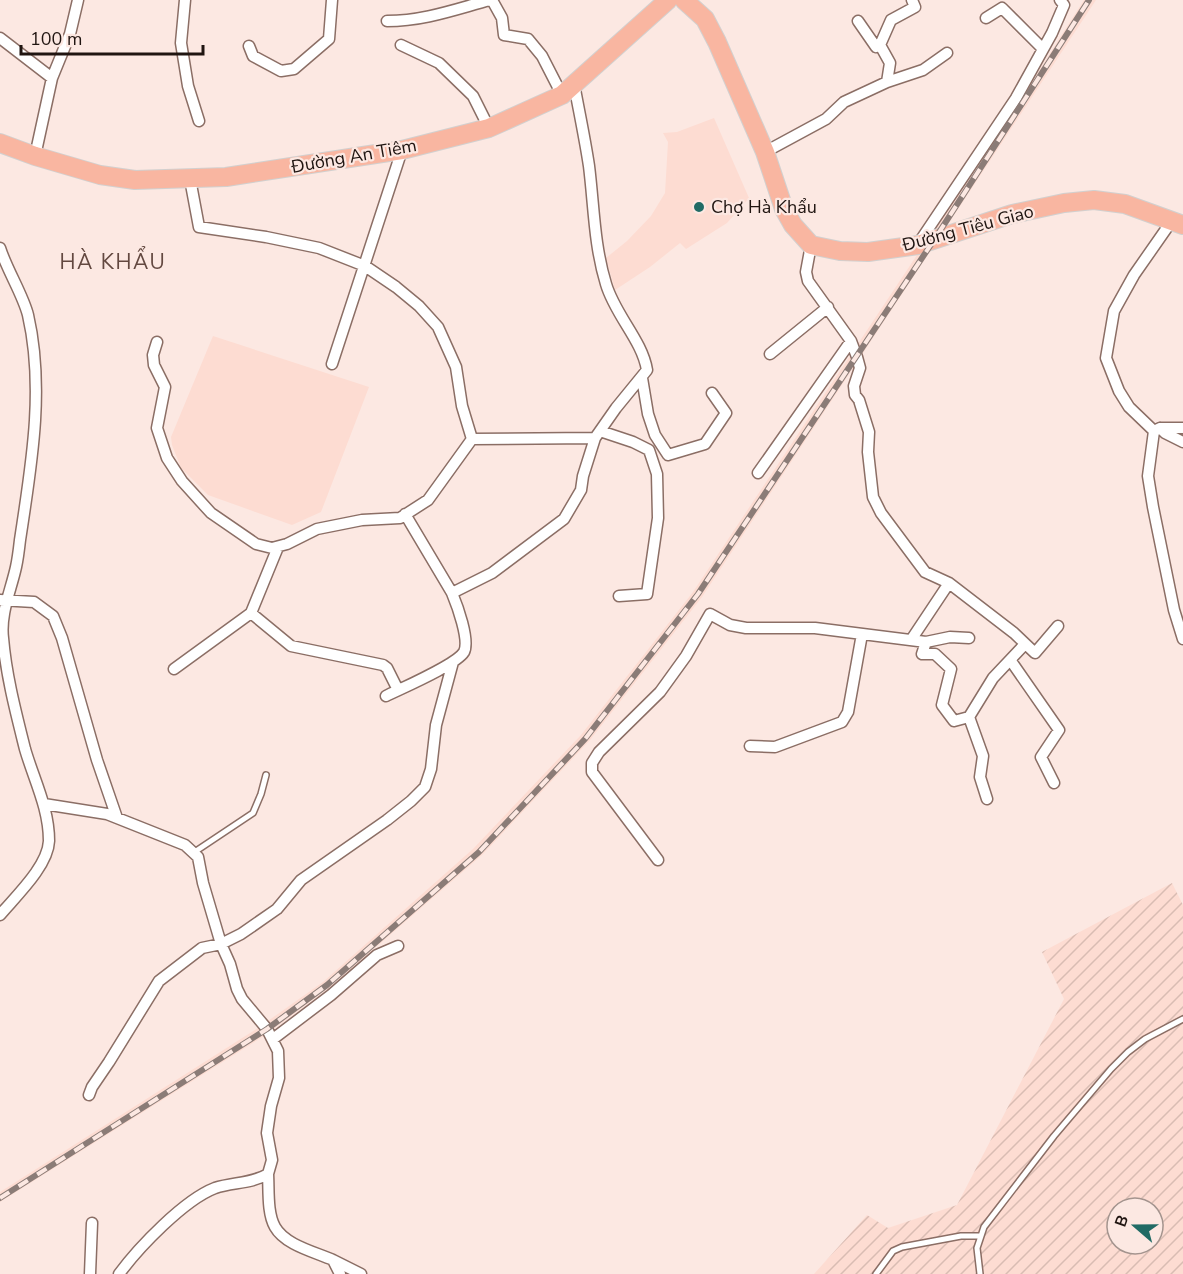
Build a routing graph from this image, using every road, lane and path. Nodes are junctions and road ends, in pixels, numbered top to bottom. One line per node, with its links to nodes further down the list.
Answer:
1 (78, 0): 18 (street)
2 (185, 0): 21 (street)
3 (332, 0): 15 (street)
4 (491, 0): 10 (street); 20 (street)
5 (668, 0): 20 (highway, Đường An Tiêm)
6 (684, 0): 25 (highway)
7 (912, 0): 14 (street)
8 (1060, 0): 16 (street)
9 (986, 18): 16 (street)
10 (387, 21)
11 (858, 21): 14 (street)
12 (0, 38): 18 (street)
13 (401, 45): 22 (street)
14 (880, 45): 19 (street)
15 (249, 46)
16 (1042, 49): 30 (street)
17 (947, 53): 19 (street)
18 (52, 78): 26 (street)
19 (887, 82): 25 (street)
20 (568, 89): 22 (highway, Đường An Tiêm); 39 (street)
21 (199, 121)
22 (489, 128): 24 (highway, Đường An Tiêm)
23 (0, 143): 26 (highway, Đường An Tiêm)
24 (402, 150): 27 (highway, Đường An Tiêm); 32 (street)
25 (765, 152): 29 (highway)
26 (35, 156): 27 (highway, Đường An Tiêm)
27 (190, 179): 32 (street)
28 (1177, 224): 30 (highway, Đường Tiêu Giao); 42 (street)
29 (811, 244): 30 (highway, Đường Tiêu Giao); 34 (street)
30 (918, 245)
31 (0, 248): 33 (street)
32 (365, 266): 38 (street); 45 (street)
33 (3, 267): 54 (street)
34 (828, 307): 35 (street); 37 (street)
35 (850, 341): 48 (street); 51 (street)
36 (157, 342): 50 (street)
37 (770, 354)
38 (332, 364)
39 (642, 378): 43 (street); 44 (street)
40 (712, 393): 44 (street)
41 (1183, 428): 42 (street)
42 (1157, 429): 46 (street); 59 (street)
43 (598, 434): 45 (street); 47 (street); 52 (street)
44 (655, 435): 47 (street)
45 (472, 439): 49 (street)
46 (1183, 442)
47 (643, 446): 53 (street)
48 (758, 473)
49 (405, 514): 50 (street); 52 (street)
50 (278, 547): 55 (street)
51 (950, 583): 60 (street); 62 (street)
52 (452, 593): 64 (street)
53 (619, 596)
54 (3, 600): 73 (street); 74 (street)
55 (251, 613): 65 (street); 66 (street)
56 (1058, 626): 62 (street)
57 (862, 634): 60 (street); 69 (street); 76 (street)
58 (969, 638): 61 (street)
59 (1183, 639)
60 (911, 640): 61 (street)
61 (926, 642): 68 (street)
62 (1025, 644): 63 (street)
63 (1011, 661): 68 (street); 71 (street)
64 (453, 662): 66 (street); 78 (street)
65 (174, 669)
66 (398, 690): 67 (street)
67 (386, 696)
68 (969, 717): 72 (street)
69 (750, 746)
70 (266, 775): 75 (lane)
71 (1054, 783)
72 (987, 800)
73 (44, 804): 74 (street); 77 (street)
74 (117, 818): 75 (street)
75 (193, 853): 78 (street)
76 (658, 860)
77 (0, 915)
78 (221, 944): 81 (street); 82 (street)
79 (398, 946): 81 (street)
80 (1183, 1019): 85 (lane)
81 (273, 1039): 83 (street)
82 (88, 1095)
83 (268, 1174): 86 (street); 88 (street)
84 (92, 1223): 87 (street)
85 (980, 1236): 91 (lane); 92 (lane)
86 (333, 1260): 89 (street); 90 (street)
87 (90, 1274)
88 (119, 1274)
89 (340, 1274)
90 (361, 1274)
91 (876, 1274)
92 (980, 1274)

